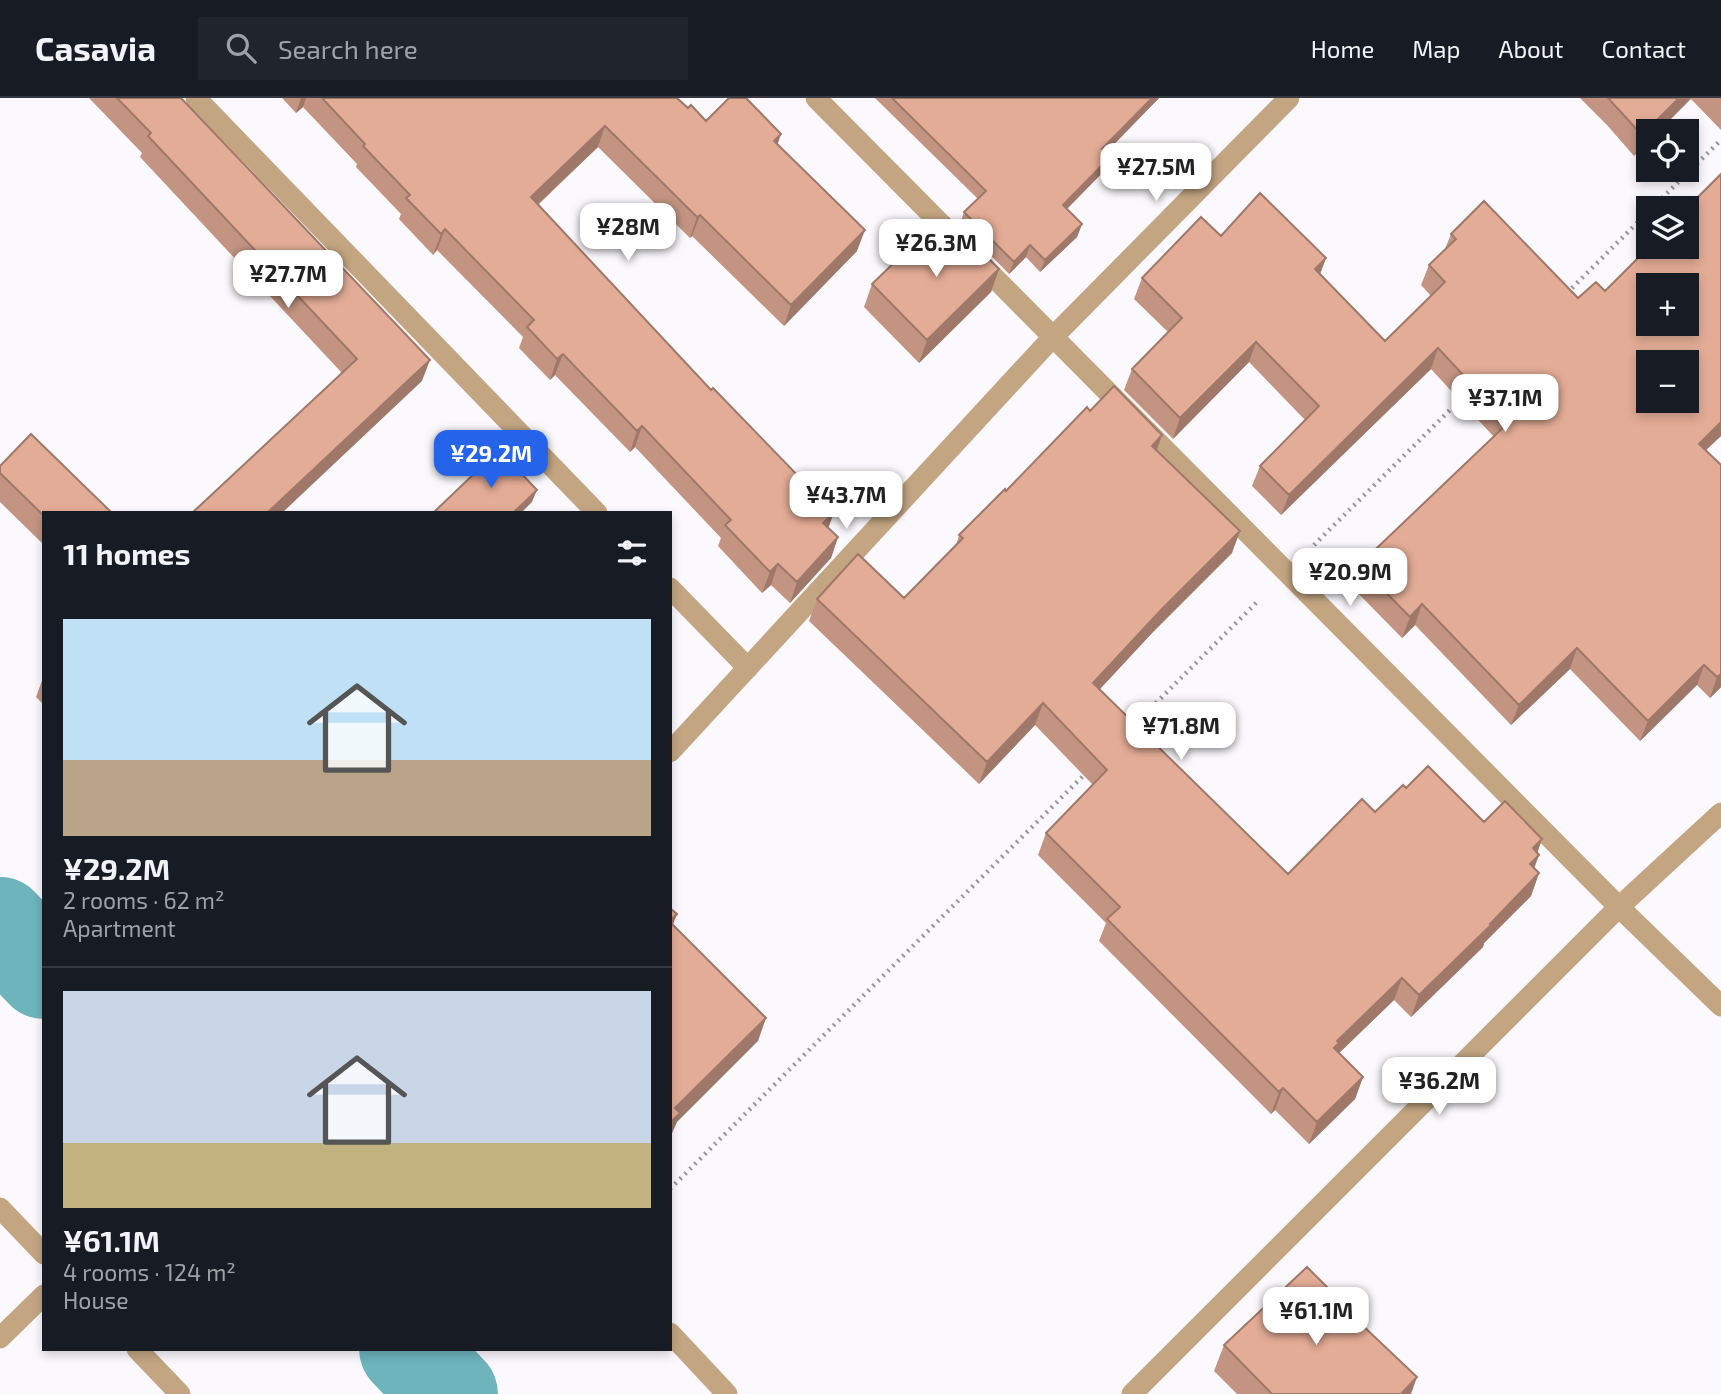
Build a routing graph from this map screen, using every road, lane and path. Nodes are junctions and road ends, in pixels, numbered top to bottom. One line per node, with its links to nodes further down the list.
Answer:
1 (196, 98): 10 (street)
2 (816, 98): 8 (street)
3 (1289, 98): 8 (street)
4 (1721, 140): 5 (path)
5 (1664, 196)
6 (1636, 224): 7 (path)
7 (1560, 300)
8 (1052, 338): 11 (street); 13 (street)
9 (1462, 397): 11 (path)
10 (595, 511)
11 (1286, 573): 14 (path); 18 (street)
12 (672, 590): 13 (street)
13 (748, 668): 15 (street)
14 (1129, 729)
15 (672, 750)
16 (1090, 768): 20 (path)
17 (1721, 813): 18 (street)
18 (1619, 907): 19 (street); 29 (street)
19 (1721, 1006)
20 (672, 1187)
21 (0, 1208): 22 (street)
22 (42, 1252)
23 (42, 1297): 25 (street)
24 (672, 1335): 28 (street)
25 (0, 1338)
26 (139, 1351): 27 (street)
27 (180, 1394)
28 (727, 1394)
29 (1132, 1394)

